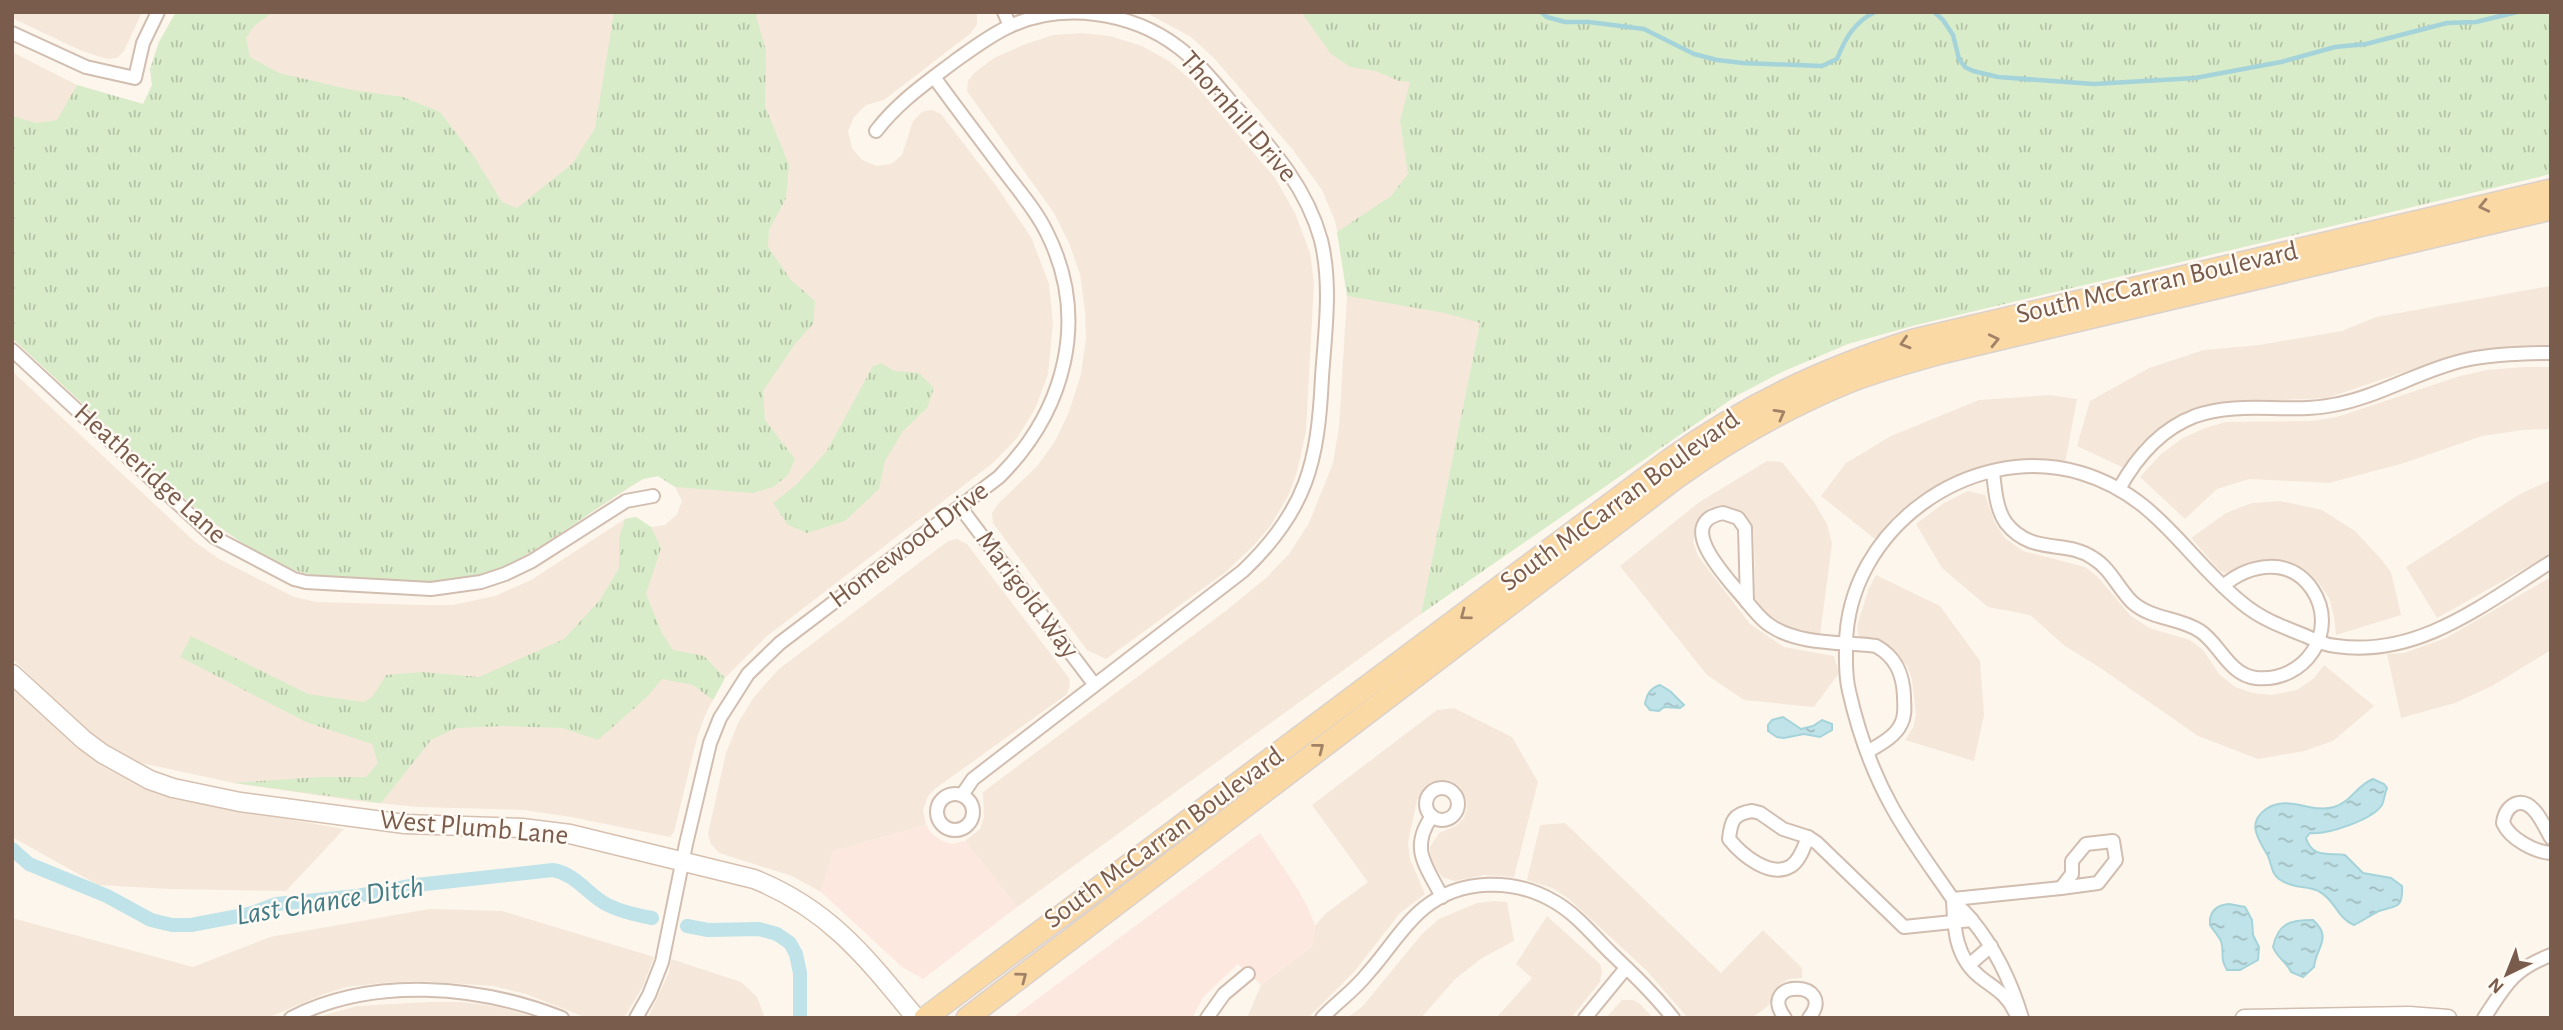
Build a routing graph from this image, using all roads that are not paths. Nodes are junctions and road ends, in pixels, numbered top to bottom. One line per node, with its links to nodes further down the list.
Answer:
1 (158, 12): 4 (street)
2 (1004, 12): 3 (street)
3 (1010, 26): 5 (street, Thornhill Drive); 21 (street, Thornhill Drive)
4 (12, 33)
5 (934, 77): 6 (street, Thornhill Drive); 14 (street, Homewood Drive)
6 (876, 131)
7 (2551, 190): 44 (main road, South McCarran Boulevard, one-way to 44)
8 (2551, 209): 45 (main road, South McCarran Boulevard, one-way to 8)
9 (12, 350): 13 (street, Heatheridge Lane)
10 (2551, 353): 12 (street)
11 (1993, 472): 12 (street); 18 (street); 19 (street)
12 (2119, 489): 16 (street)
13 (653, 496)
14 (960, 506): 21 (street, Marigold Way); 28 (street, Homewood Drive)
15 (2551, 562): 19 (street)
16 (2223, 586): 19 (street); 19 (street)
17 (1747, 602): 17 (street); 18 (street)
18 (1846, 643): 22 (street); 22 (street)
19 (2319, 643)
20 (12, 674): 28 (main road, West Plumb Lane)
21 (1094, 684): 23 (street, Thornhill Drive)
22 (1867, 752): 31 (street)
23 (961, 795)
24 (1432, 816): 30 (street)
25 (1808, 837): 25 (street); 33 (street)
26 (2551, 838): 27 (street)
27 (2551, 853)
28 (682, 861): 42 (street, Homewood Drive); 43 (main road, West Plumb Lane)
29 (2061, 888): 29 (street); 31 (street)
30 (1442, 897): 37 (street); 47 (street)
31 (1953, 899): 32 (street); 33 (street)
32 (1972, 920): 33 (street); 34 (street)
33 (1954, 922): 36 (street)
34 (1991, 946): 36 (street); 51 (street)
35 (2551, 956): 54 (street)
36 (1969, 965): 51 (street)
37 (1626, 968): 48 (street); 49 (street)
38 (1248, 974): 46 (street)
39 (1779, 1016): 50 (street)
40 (290, 1018): 41 (street)
41 (562, 1018)
42 (636, 1018)
43 (916, 1018)
44 (925, 1018)
45 (967, 1018)
46 (1207, 1018)
47 (1322, 1018)
48 (1585, 1018)
49 (1673, 1018)
50 (1809, 1018)
51 (2020, 1018)
52 (2244, 1018): 53 (street)
53 (2448, 1018)
54 (2484, 1018)

